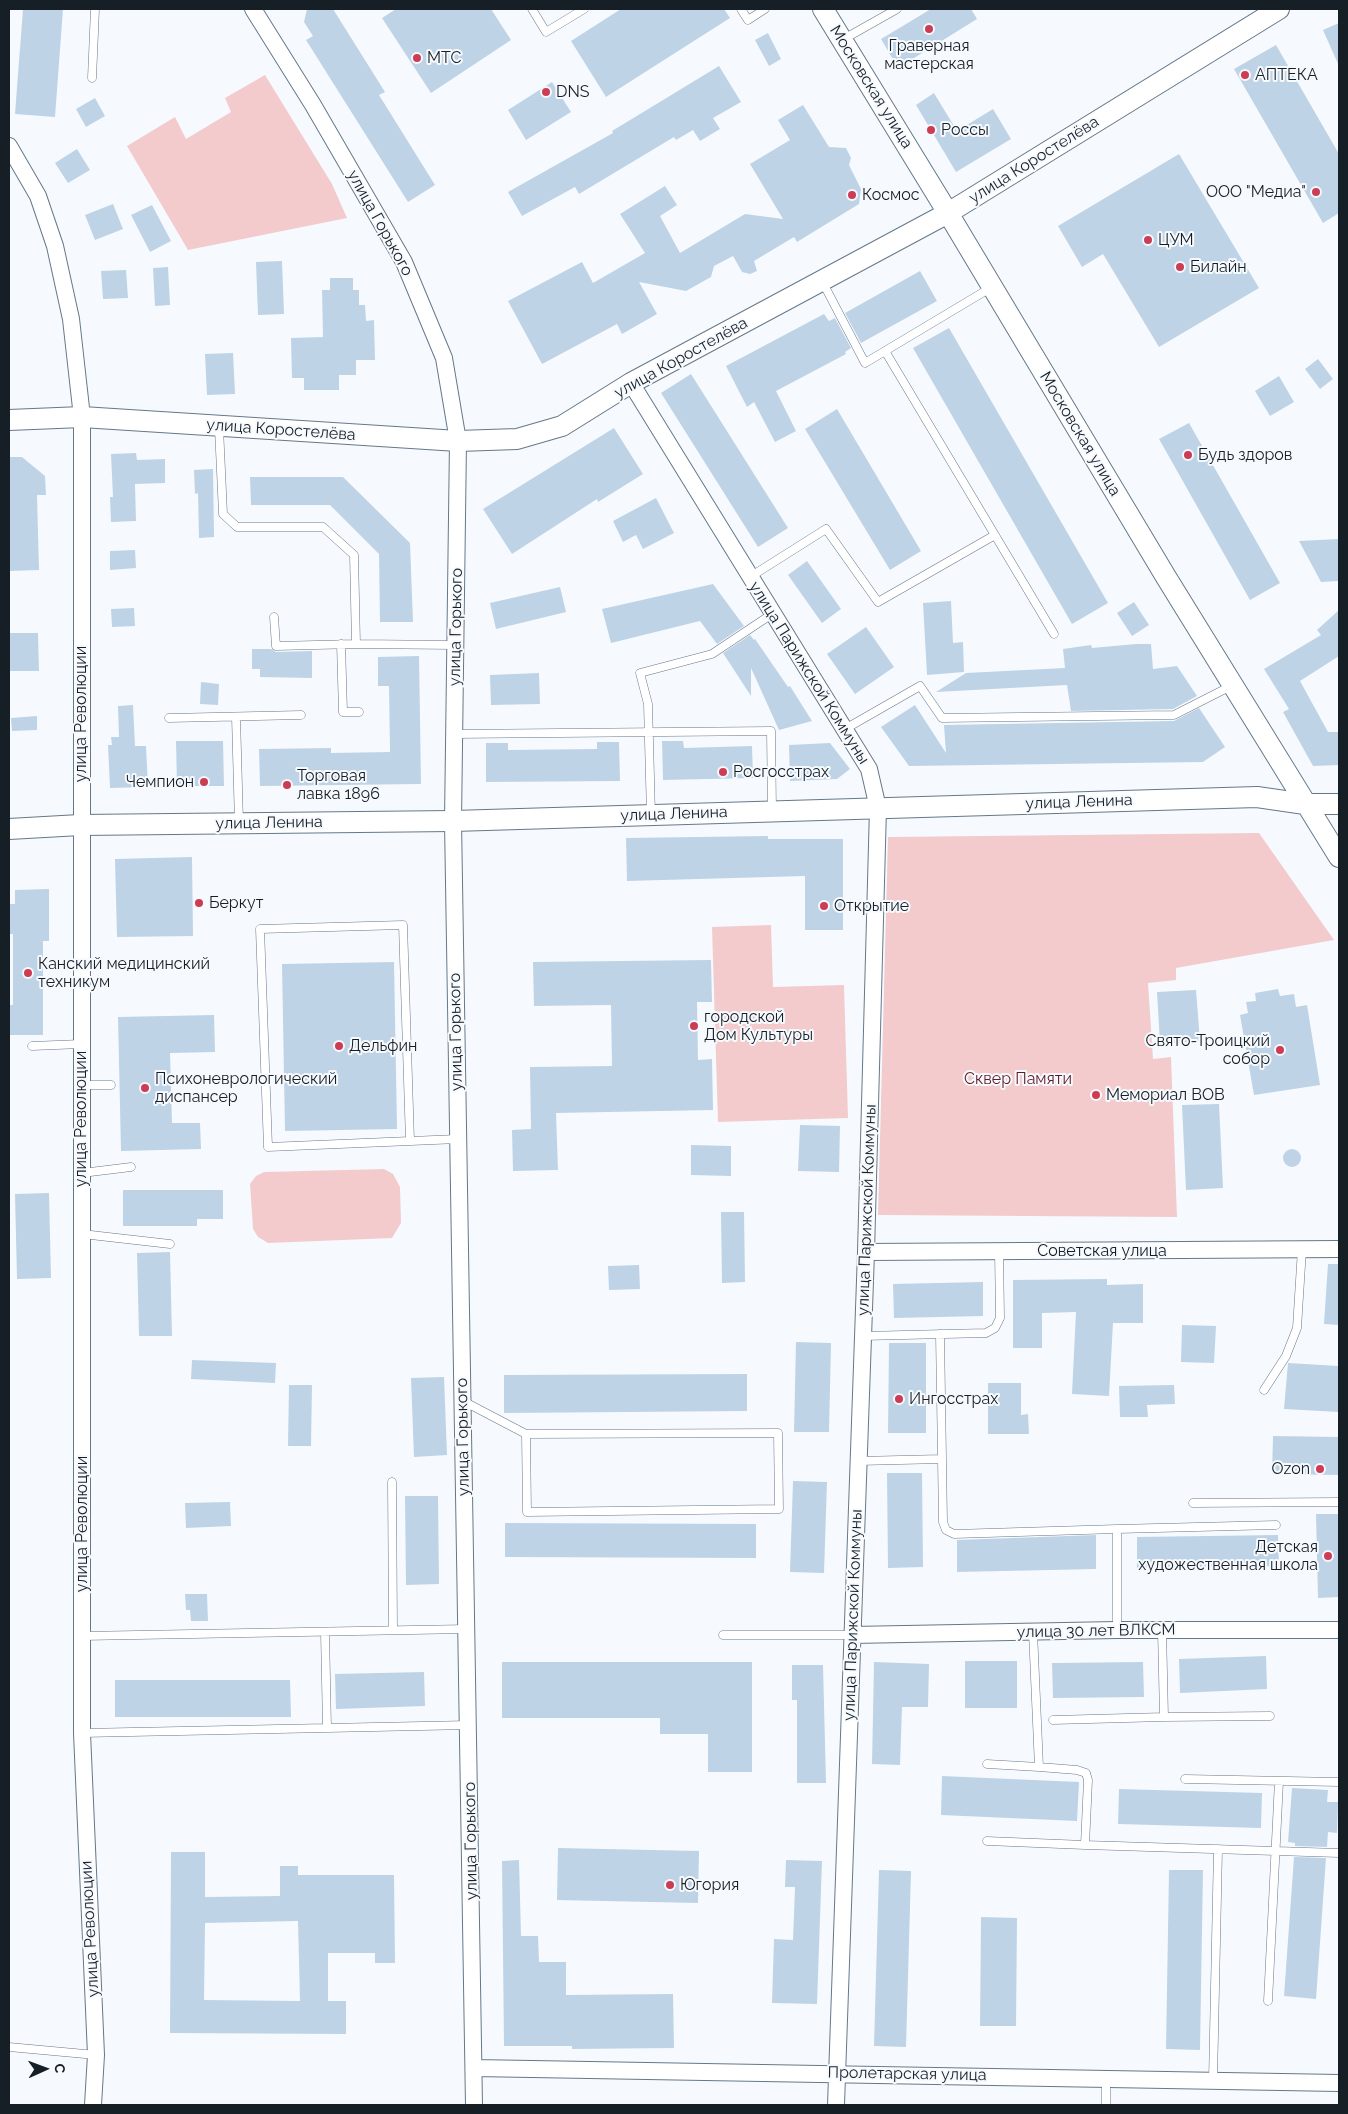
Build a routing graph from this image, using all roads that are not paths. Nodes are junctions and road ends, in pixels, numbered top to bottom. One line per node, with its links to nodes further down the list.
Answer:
1 (95, 9): 11 (lane)
2 (253, 9): 21 (street, улица Горького)
3 (532, 9): 4 (lane)
4 (584, 9)
5 (741, 9): 6 (lane)
6 (765, 9)
7 (823, 9): 10 (street, Московская улица)
8 (898, 9): 10 (lane)
9 (1279, 9): 13 (street, улица Коростелёва)
10 (842, 40): 13 (street, Московская улица)
11 (92, 78)
12 (9, 146): 18 (street, улица Революции)
13 (948, 212): 14 (street, улица Коростелёва); 15 (street, Московская улица)
14 (822, 281): 16 (lane); 17 (street, улица Коростелёва)
15 (992, 287): 16 (lane); 30 (street, Московская улица)
16 (885, 351): 22 (lane)
17 (631, 383): 21 (street, улица Коростелёва); 23 (street, улица Парижской Коммуны)
18 (82, 417): 19 (street, улица Коростелёва); 20 (street, улица Коростелёва); 45 (street, улица Революции)
19 (9, 420)
20 (219, 426): 21 (street, улица Коростелёва); 28 (lane)
21 (458, 441): 29 (street, улица Горького)
22 (995, 535): 23 (lane); 26 (lane)
23 (750, 577): 24 (street, улица Парижской Коммуны)
24 (772, 614): 35 (street, улица Парижской Коммуны); 36 (lane)
25 (274, 617): 27 (lane)
26 (1054, 634)
27 (341, 644): 28 (lane); 31 (lane)
28 (356, 644): 29 (lane)
29 (455, 645): 37 (street, улица Горького)
30 (1234, 685): 35 (lane); 38 (street, Московская улица)
31 (359, 712)
32 (301, 714): 33 (lane)
33 (236, 717): 34 (lane); 44 (lane)
34 (169, 718)
35 (845, 729): 40 (street, улица Парижской Коммуны)
36 (649, 733): 37 (lane); 41 (lane); 42 (lane)
37 (454, 734): 43 (street, улица Горького)
38 (1305, 804): 39 (street, улица Ленина); 40 (street, улица Ленина); 47 (street, Московская улица)
39 (1339, 804)
40 (878, 808): 41 (street, улица Ленина); 61 (street, улица Парижской Коммуны)
41 (772, 811): 42 (street, улица Ленина)
42 (651, 815): 43 (street, улица Ленина)
43 (453, 821): 44 (street, улица Ленина); 52 (street, улица Горького)
44 (239, 823): 45 (street, улица Ленина)
45 (80, 825): 46 (street, улица Ленина); 48 (street, улица Революции)
46 (9, 829)
47 (1339, 857)
48 (81, 1044): 49 (lane); 51 (street, улица Революции)
49 (32, 1046)
50 (111, 1084): 51 (lane)
51 (81, 1085): 55 (street, улица Революции)
52 (458, 1139): 53 (lane); 65 (street, улица Горького)
53 (410, 1141): 53 (lane)
54 (131, 1167): 55 (lane)
55 (82, 1173): 56 (street, улица Революции)
56 (82, 1234): 57 (lane); 83 (street, улица Революции)
57 (170, 1244)
58 (1302, 1249): 59 (street, Советская улица); 60 (street, Советская улица); 64 (lane)
59 (1339, 1249)
60 (1000, 1251): 61 (street, Советская улица); 62 (lane)
61 (866, 1252): 63 (street, улица Парижской Коммуны)
62 (940, 1334): 63 (lane); 67 (lane)
63 (863, 1336): 68 (street, улица Парижской Коммуны)
64 (1264, 1390)
65 (463, 1401): 66 (lane); 74 (street, улица Горького)
66 (526, 1434): 66 (lane)
67 (942, 1460): 68 (lane); 73 (lane)
68 (858, 1461): 82 (street, улица Парижской Коммуны)
69 (392, 1482): 75 (lane)
70 (1339, 1502): 71 (lane)
71 (1193, 1503)
72 (1276, 1525): 73 (lane)
73 (1117, 1529): 76 (lane)
74 (467, 1629): 75 (lane); 87 (street, улица Горького)
75 (393, 1630): 79 (lane)
76 (1117, 1630): 77 (street, улица 30 лет ВЛКСМ); 80 (street, улица 30 лет ВЛКСМ)
77 (1162, 1630): 78 (street, улица 30 лет ВЛКСМ); 85 (lane)
78 (1339, 1630)
79 (325, 1632): 83 (lane); 88 (lane)
80 (1034, 1632): 82 (street, улица 30 лет ВЛКСМ); 91 (lane)
81 (723, 1635): 82 (lane)
82 (852, 1635): 104 (street, улица Парижской Коммуны)
83 (82, 1636): 89 (street, улица Революции)
84 (1270, 1716): 85 (lane)
85 (1164, 1718): 86 (lane)
86 (1053, 1720)
87 (469, 1725): 88 (lane); 103 (street, улица Горького)
88 (327, 1728): 89 (lane)
89 (82, 1733): 102 (street, улица Революции)
90 (987, 1764): 91 (lane)
91 (1039, 1767): 96 (lane)
92 (1185, 1779): 93 (lane)
93 (1279, 1781): 94 (lane); 98 (lane)
94 (1339, 1782)
95 (987, 1841): 96 (lane)
96 (1085, 1845): 97 (lane)
97 (1218, 1849): 98 (lane); 106 (lane)
98 (1276, 1851): 99 (lane); 100 (lane)
99 (1339, 1853)
100 (1268, 2001)
101 (9, 2046): 102 (lane)
102 (96, 2056): 108 (street, улица Революции)
103 (474, 2068): 104 (street, Пролетарская улица); 109 (street, улица Горького)
104 (838, 2073): 105 (street, Пролетарская улица); 110 (street, улица Парижской Коммуны)
105 (1106, 2078): 106 (street, Пролетарская улица); 111 (lane)
106 (1213, 2080): 107 (street, Пролетарская улица)
107 (1339, 2083)
108 (93, 2105)
109 (474, 2105)
110 (836, 2105)
111 (1106, 2105)

